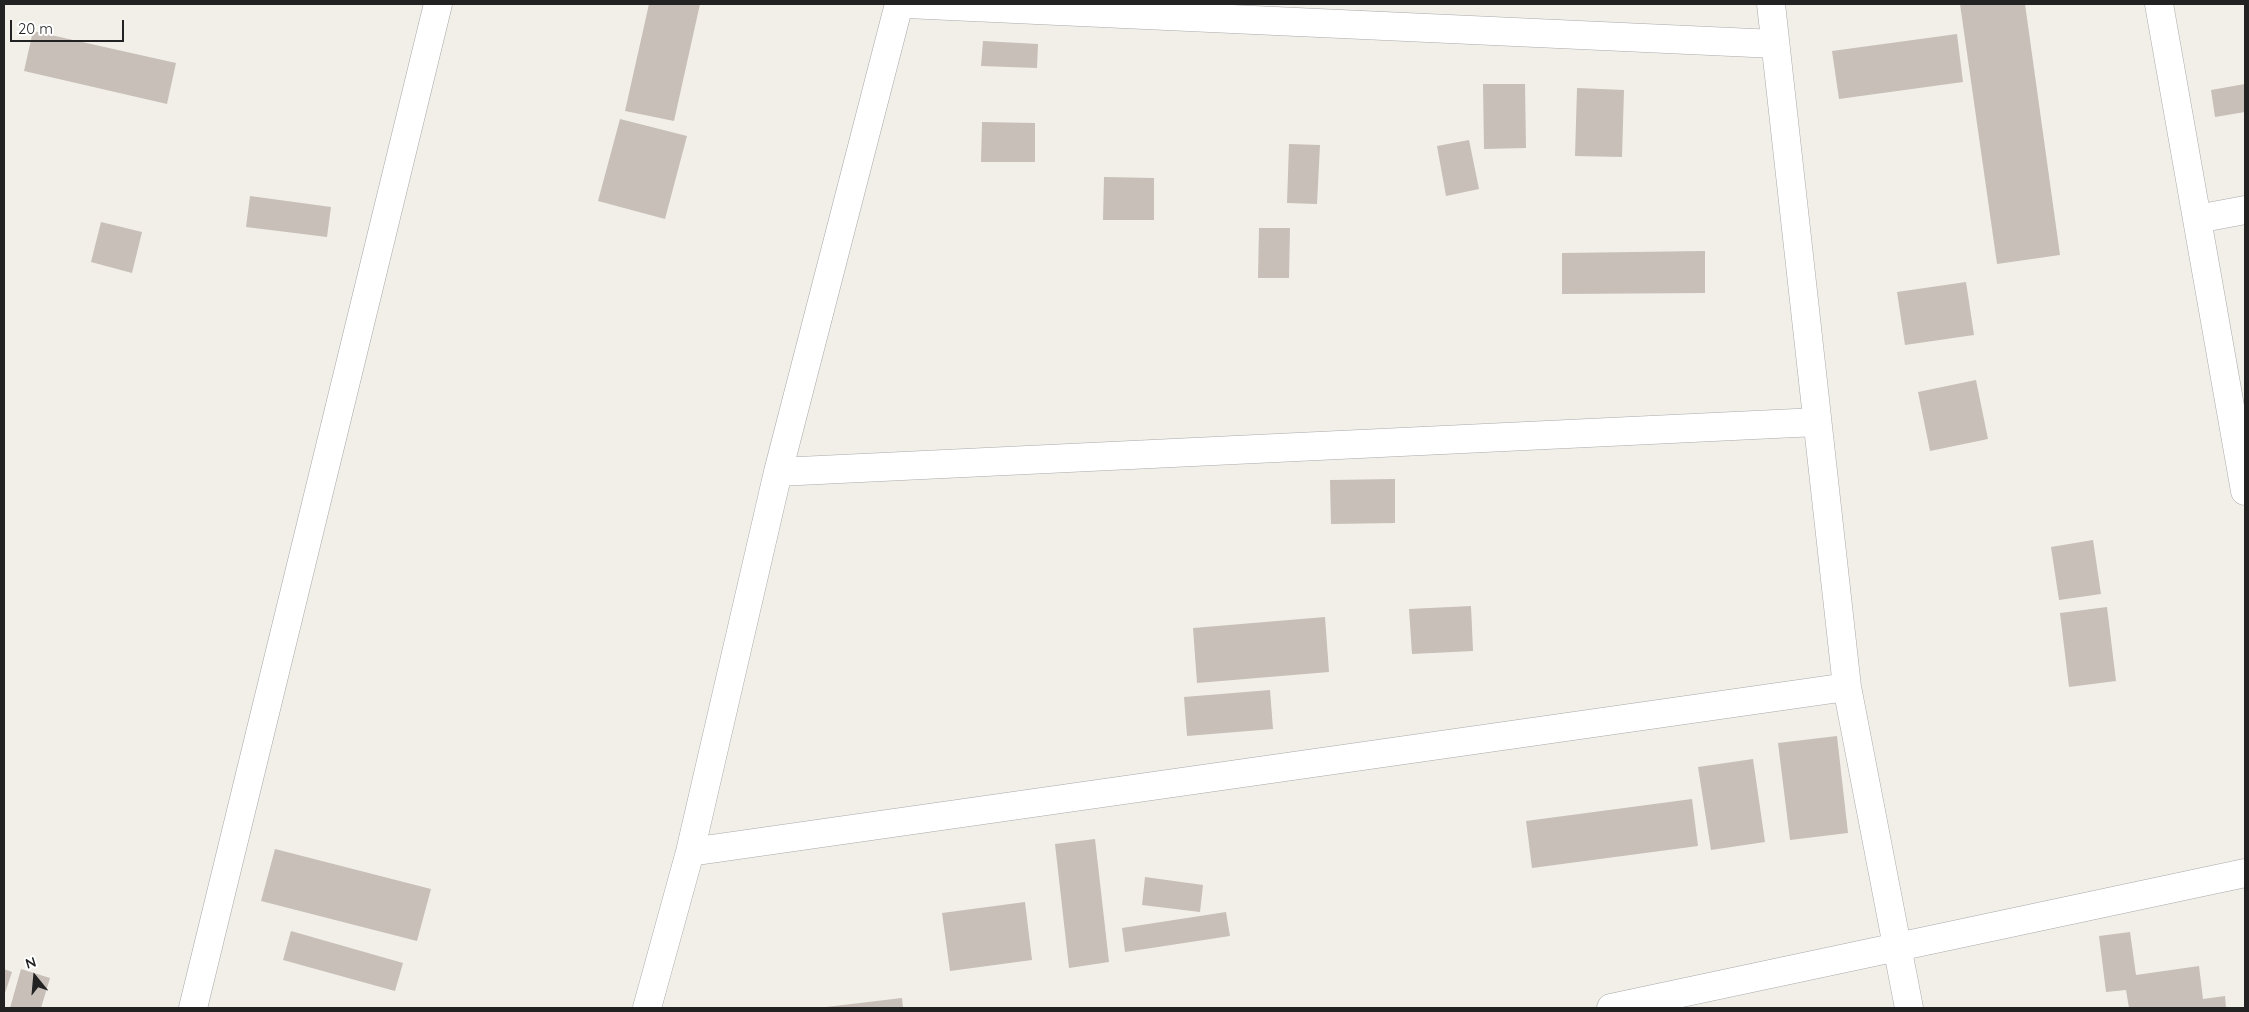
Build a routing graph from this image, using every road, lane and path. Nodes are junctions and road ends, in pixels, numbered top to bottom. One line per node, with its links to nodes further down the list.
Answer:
1 (438, 4): 16 (street)
2 (899, 4): 10 (street)
3 (906, 4): 6 (street)
4 (1771, 4): 6 (street)
5 (2159, 4): 8 (street)
6 (1775, 44): 9 (street)
7 (2245, 210): 8 (street)
8 (2197, 218): 11 (street)
9 (1817, 422): 10 (street); 12 (street)
10 (778, 472): 13 (street)
11 (2245, 491)
12 (1847, 687): 13 (street); 15 (street)
13 (690, 852): 17 (street)
14 (2245, 873): 15 (street)
15 (1898, 947): 18 (street); 19 (street)
16 (193, 1008)
17 (647, 1008)
18 (1611, 1008)
19 (1909, 1008)

